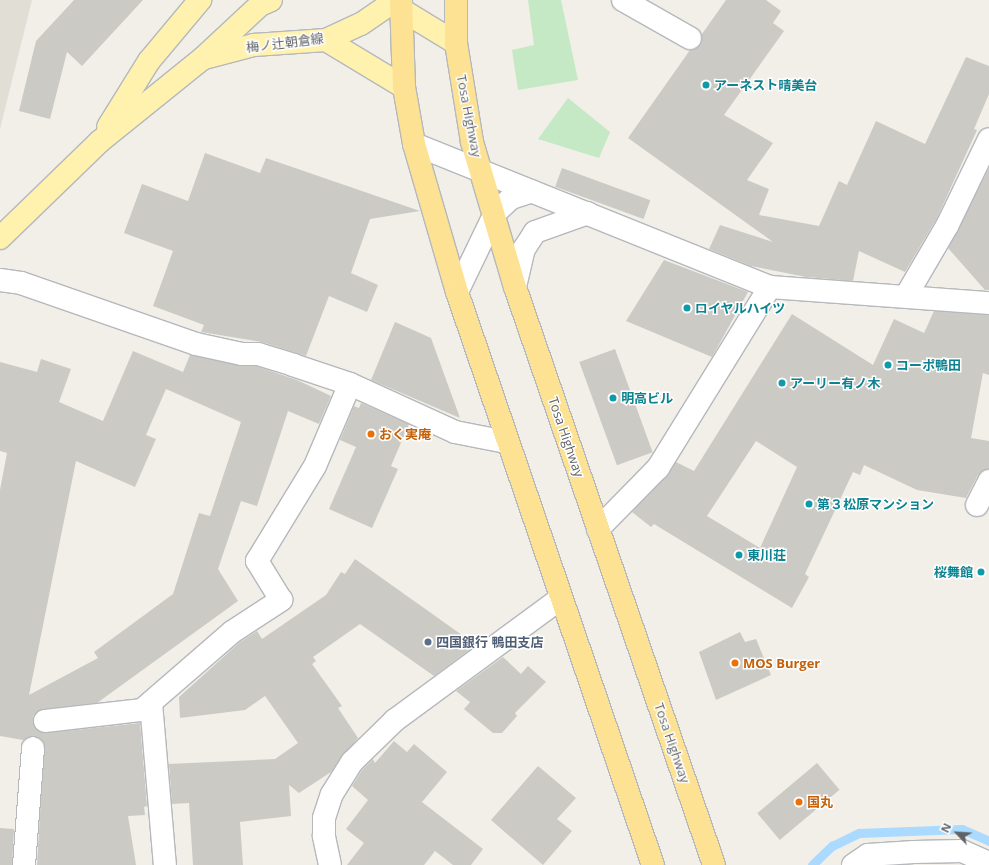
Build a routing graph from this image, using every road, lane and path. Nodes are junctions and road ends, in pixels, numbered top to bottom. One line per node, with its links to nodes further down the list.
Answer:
1 (200, 0): 12 (main road, 梅ノ辻朝倉線)
2 (271, 0): 9 (main road)
3 (456, 0): 8 (highway, Tosa Highway)
4 (624, 0): 6 (street)
5 (395, 3): 7 (main road, 梅ノ辻朝倉線); 8 (main road); 10 (highway)
6 (690, 38)
7 (326, 40): 9 (main road, 梅ノ辻朝倉線); 10 (main road)
8 (456, 43): 14 (highway, Tosa Highway)
9 (203, 58): 12 (main road, 梅ノ辻朝倉線)
10 (404, 87): 13 (highway)
11 (989, 139): 23 (street)
12 (99, 142): 18 (main road, 梅ノ辻朝倉線)
13 (414, 144): 14 (street); 22 (highway)
14 (481, 171): 15 (street); 16 (highway, Tosa Highway)
15 (532, 191): 16 (street); 17 (street)
16 (495, 213): 20 (highway, Tosa Highway); 22 (street)
17 (588, 214): 20 (street); 21 (street)
18 (0, 238)
19 (0, 280): 25 (street)
20 (515, 287): 29 (highway, Tosa Highway)
21 (770, 287): 23 (street); 29 (street)
22 (456, 292): 26 (highway)
23 (906, 296): 24 (street)
24 (989, 303)
25 (350, 384): 26 (street); 31 (street)
26 (506, 442): 30 (highway)
27 (989, 481): 28 (street)
28 (977, 505)
29 (598, 529): 39 (highway, Tosa Highway)
30 (560, 599): 37 (street); 38 (highway)
31 (151, 703): 32 (street); 36 (street)
32 (45, 721)
33 (32, 748): 35 (street)
34 (989, 863): 40 (street)
35 (24, 865)
36 (165, 865)
37 (330, 865)
38 (653, 865)
39 (714, 865)
40 (853, 865)

